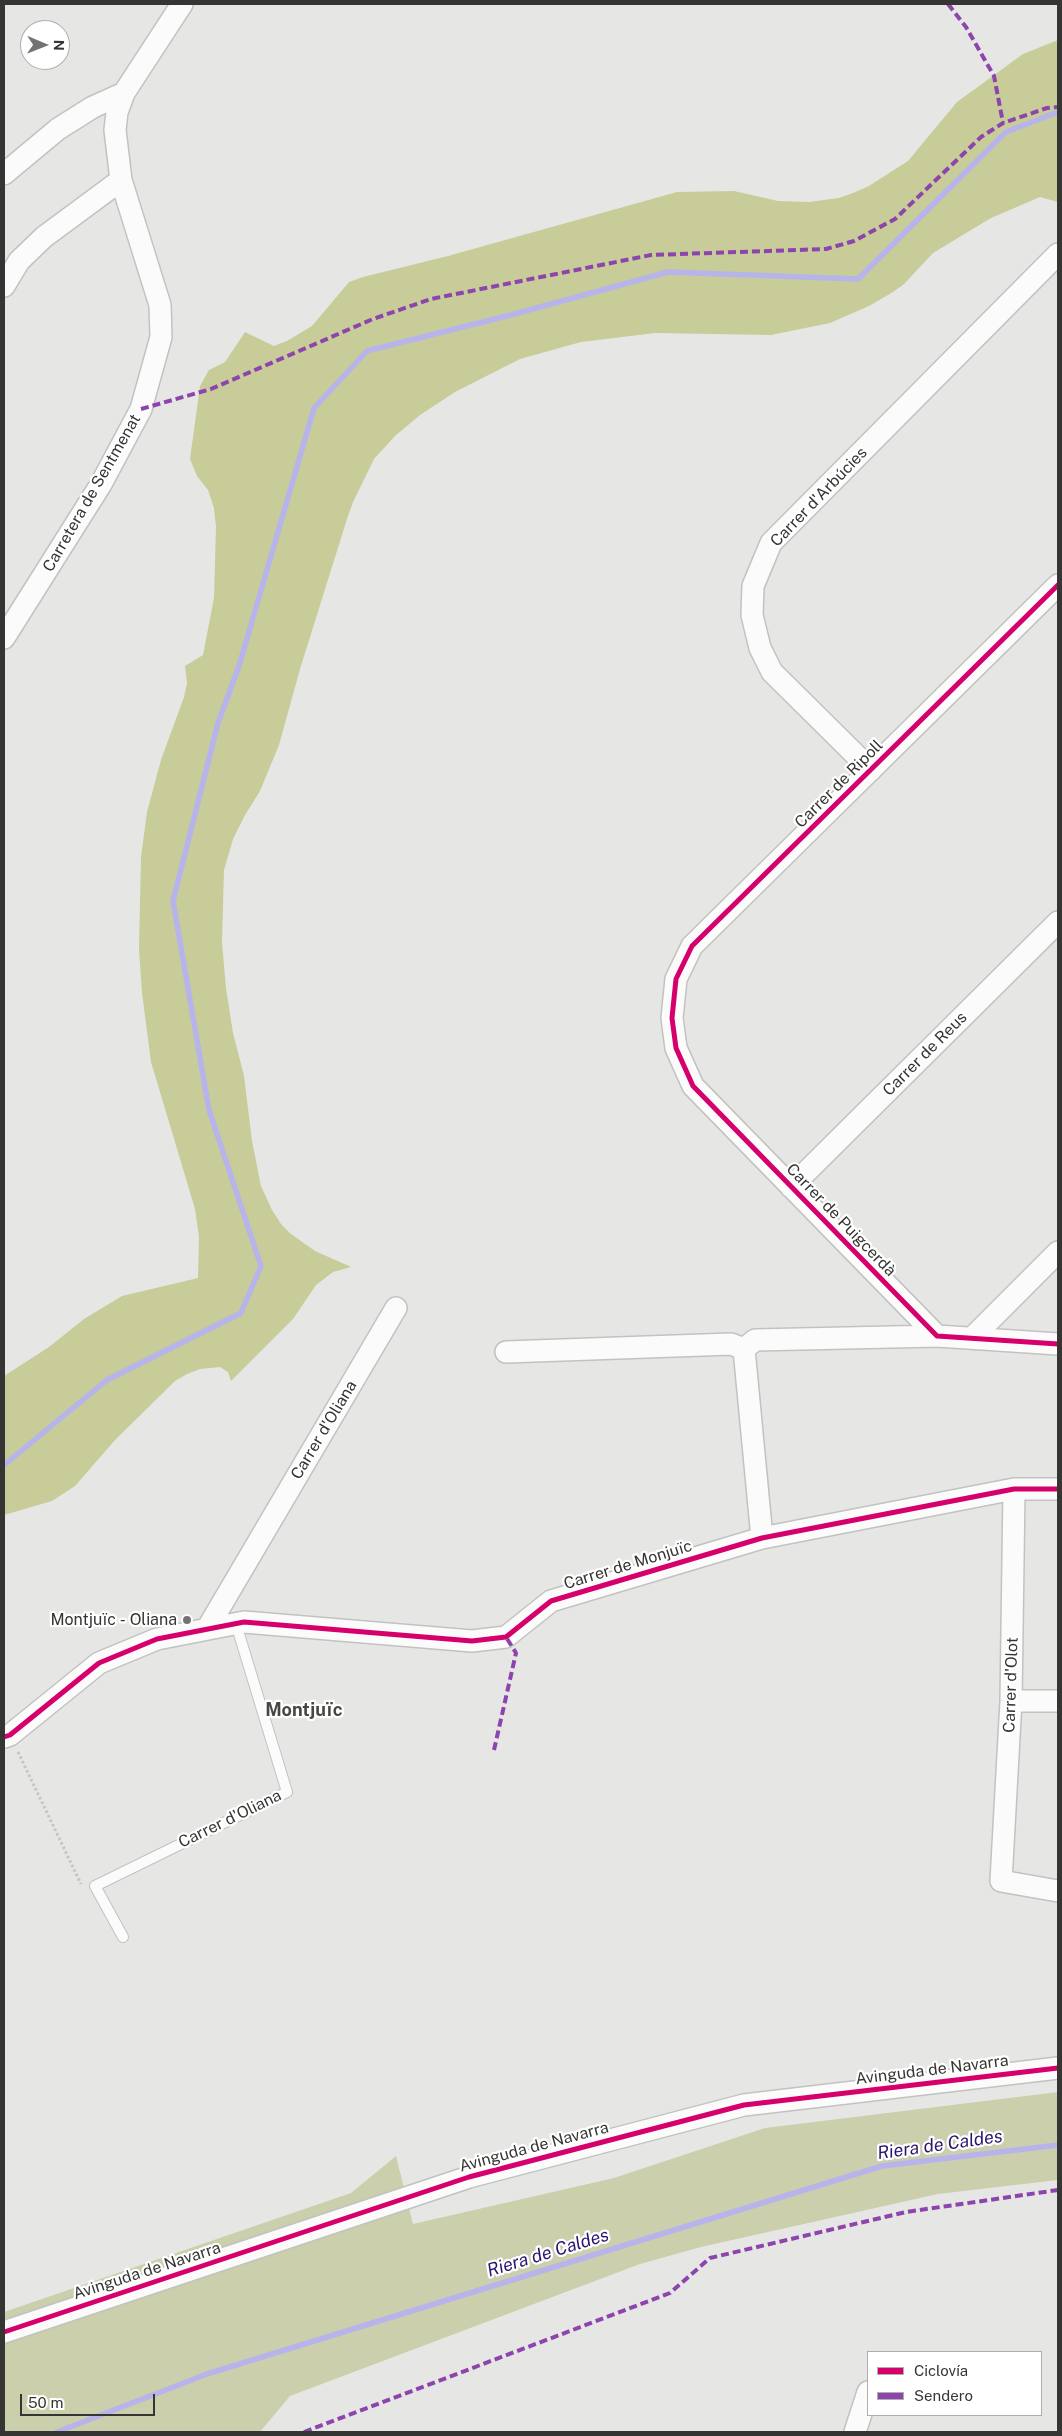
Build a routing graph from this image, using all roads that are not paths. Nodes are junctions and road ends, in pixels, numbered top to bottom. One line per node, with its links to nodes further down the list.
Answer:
1 (182, 4): 2 (street, Carretera de Sentmenat)
2 (124, 93): 3 (street); 4 (street, Carretera de Sentmenat)
3 (4, 174)
4 (121, 180): 6 (street); 8 (street, Carretera de Sentmenat)
5 (1058, 254): 9 (street, Carrer d'Arbúcies)
6 (4, 286)
7 (1058, 585): 9 (street, Carrer de Ripoll)
8 (4, 638)
9 (871, 770): 11 (street, Carrer de Ripoll)
10 (1058, 922): 12 (street, Carrer de Reus)
11 (672, 1018): 12 (street, Carrer de Puigcerdà)
12 (791, 1187): 15 (street, Carrer de Puigcerdà)
13 (1058, 1252): 16 (street)
14 (396, 1308): 24 (street, Carrer d'Oliana)
15 (937, 1336): 16 (street); 18 (street)
16 (972, 1338): 17 (street)
17 (1058, 1344)
18 (744, 1348): 19 (street); 22 (street)
19 (506, 1352)
20 (1014, 1488): 21 (street, Carrer de Monjuïc); 22 (street, Carrer de Monjuïc); 25 (street, Carrer d'Olot)
21 (1058, 1488)
22 (762, 1538): 23 (street, Carrer de Monjuïc)
23 (236, 1624): 24 (street, Carrer de Monjuïc); 29 (lane, Carrer d'Oliana)
24 (207, 1629): 27 (street, Carrer de Monjuïc)
25 (1012, 1701): 26 (street); 28 (street, Carrer d'Olot)
26 (1058, 1701)
27 (7, 1736)
28 (1058, 1891)
29 (123, 1938)
30 (1058, 2068): 31 (street, Avinguda de Navarra)
31 (4, 2332)
32 (867, 2395): 33 (street)
33 (855, 2432)

